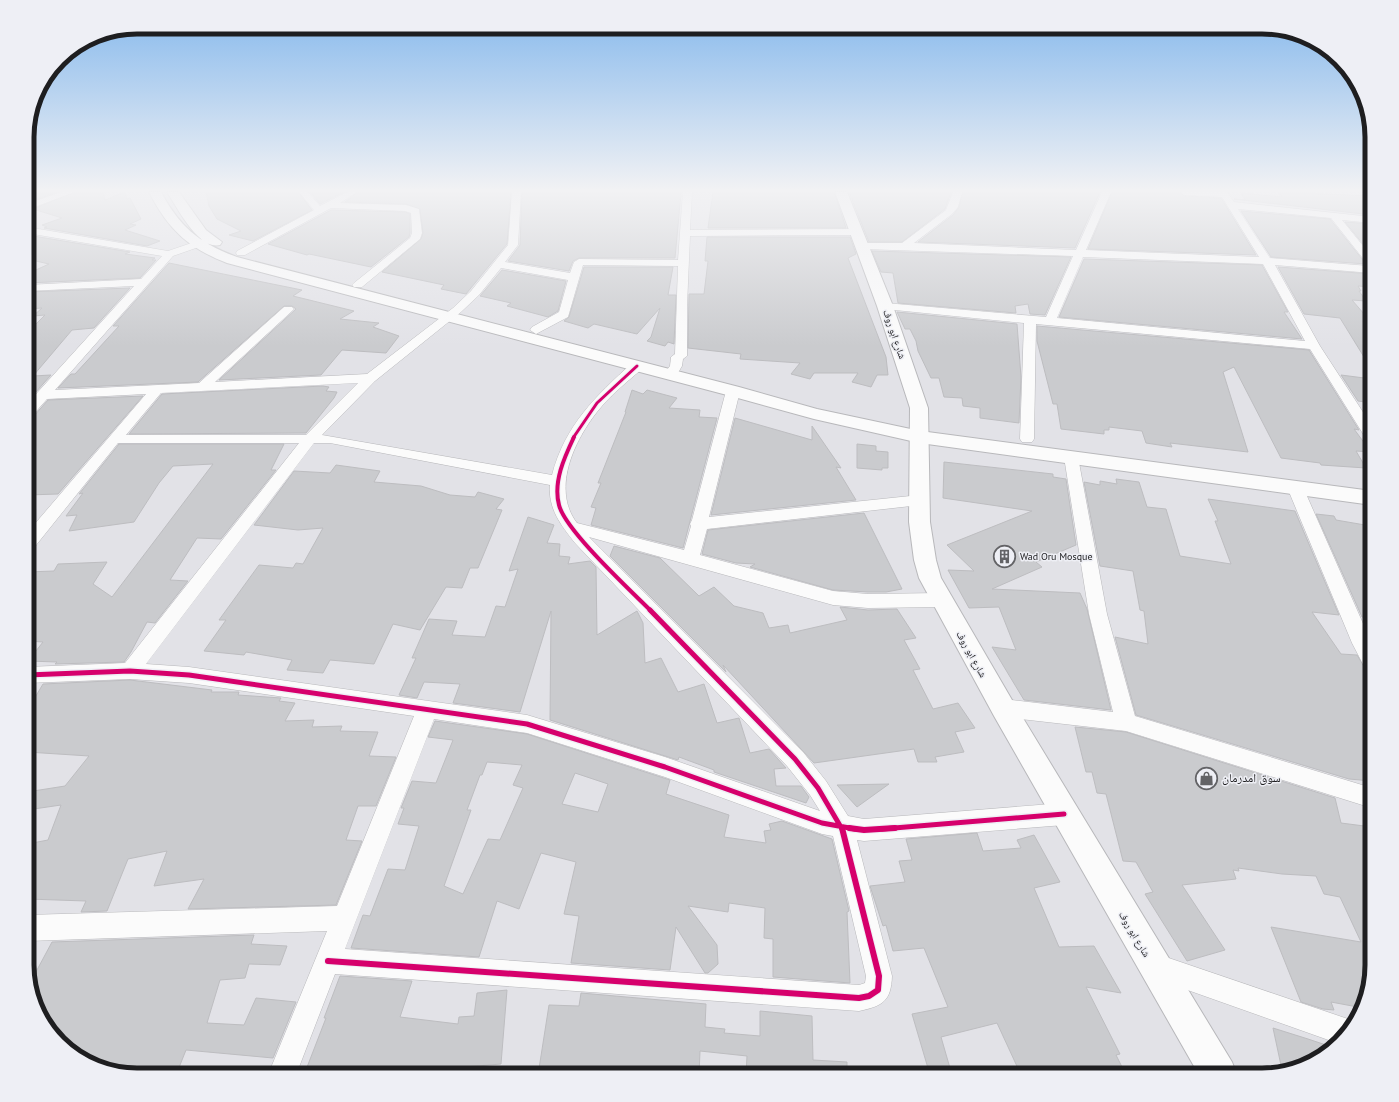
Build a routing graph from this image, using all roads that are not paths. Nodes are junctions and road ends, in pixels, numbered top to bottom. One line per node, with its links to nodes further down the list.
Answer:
1 (106, 243): 18 (street)
2 (197, 243): 18 (street)
3 (203, 243): 30 (main road)
4 (207, 243): 16 (main road)
5 (258, 243): 16 (street)
6 (409, 243): 26 (street)
7 (513, 243): 22 (street)
8 (684, 243): 21 (street)
9 (862, 243): 28 (main road, شارع ابو روف)
10 (888, 243): 15 (street)
11 (907, 243): 15 (street)
12 (1083, 243): 17 (street)
13 (1256, 243): 20 (street)
14 (1355, 243): 19 (street)
15 (904, 246): 17 (street)
16 (241, 253): 26 (main road)
17 (1079, 253): 20 (street); 32 (street)
18 (169, 254): 25 (street)
19 (1365, 255)
20 (1267, 260): 23 (street); 34 (street)
21 (683, 263): 24 (street); 36 (street)
22 (497, 264): 24 (street); 30 (street)
23 (1365, 269)
24 (574, 277): 33 (street)
25 (144, 282): 27 (street); 41 (street)
26 (358, 284): 30 (main road)
27 (34, 288)
28 (885, 306): 31 (street); 46 (main road, شارع ابو روف)
29 (288, 309): 38 (street)
30 (452, 314): 33 (main road); 35 (main road); 37 (street)
31 (1030, 320): 32 (street); 49 (street)
32 (1050, 321): 34 (street)
33 (536, 330): 36 (main road)
34 (1314, 346): 43 (street)
35 (637, 366): 36 (main road); 52 (street)
36 (673, 371): 40 (main road); 46 (main road)
37 (370, 378): 38 (street); 47 (street)
38 (203, 386): 39 (street)
39 (157, 389): 41 (street); 48 (street)
40 (733, 391): 46 (main road); 57 (street)
41 (43, 396): 42 (street)
42 (34, 406)
43 (1353, 406): 44 (street); 45 (street)
44 (1365, 407)
45 (1365, 426)
46 (920, 431): 49 (main road); 51 (main road); 56 (main road, شارع ابو روف)
47 (311, 438): 48 (street); 52 (street); 63 (street)
48 (114, 439): 59 (street)
49 (1027, 439): 50 (main road)
50 (1100, 455): 51 (main road); 53 (main road); 54 (main road)
51 (1071, 457): 67 (street)
52 (558, 480): 58 (street)
53 (1365, 486)
54 (1294, 487): 55 (main road); 62 (street)
55 (1365, 497)
56 (920, 500): 57 (street); 61 (main road, شارع ابو روف)
57 (698, 524): 60 (street)
58 (571, 527): 60 (street); 70 (street)
59 (34, 536)
60 (691, 558): 61 (street)
61 (942, 600): 65 (main road, شارع ابو روف)
62 (1365, 646)
63 (130, 671): 64 (street); 66 (street)
64 (34, 675)
65 (1002, 708): 67 (street); 69 (main road, شارع ابو روف)
66 (427, 710): 70 (street); 71 (street)
67 (1126, 722): 68 (street)
68 (1365, 796)
69 (1064, 814): 70 (street); 74 (main road, شارع ابو روف)
70 (842, 827): 73 (street)
71 (344, 918): 72 (street); 73 (street)
72 (34, 928)
73 (328, 961): 76 (street)
74 (1155, 966): 75 (street); 77 (main road, شارع ابو روف)
75 (1341, 1031)
76 (285, 1068)
77 (1215, 1068)

